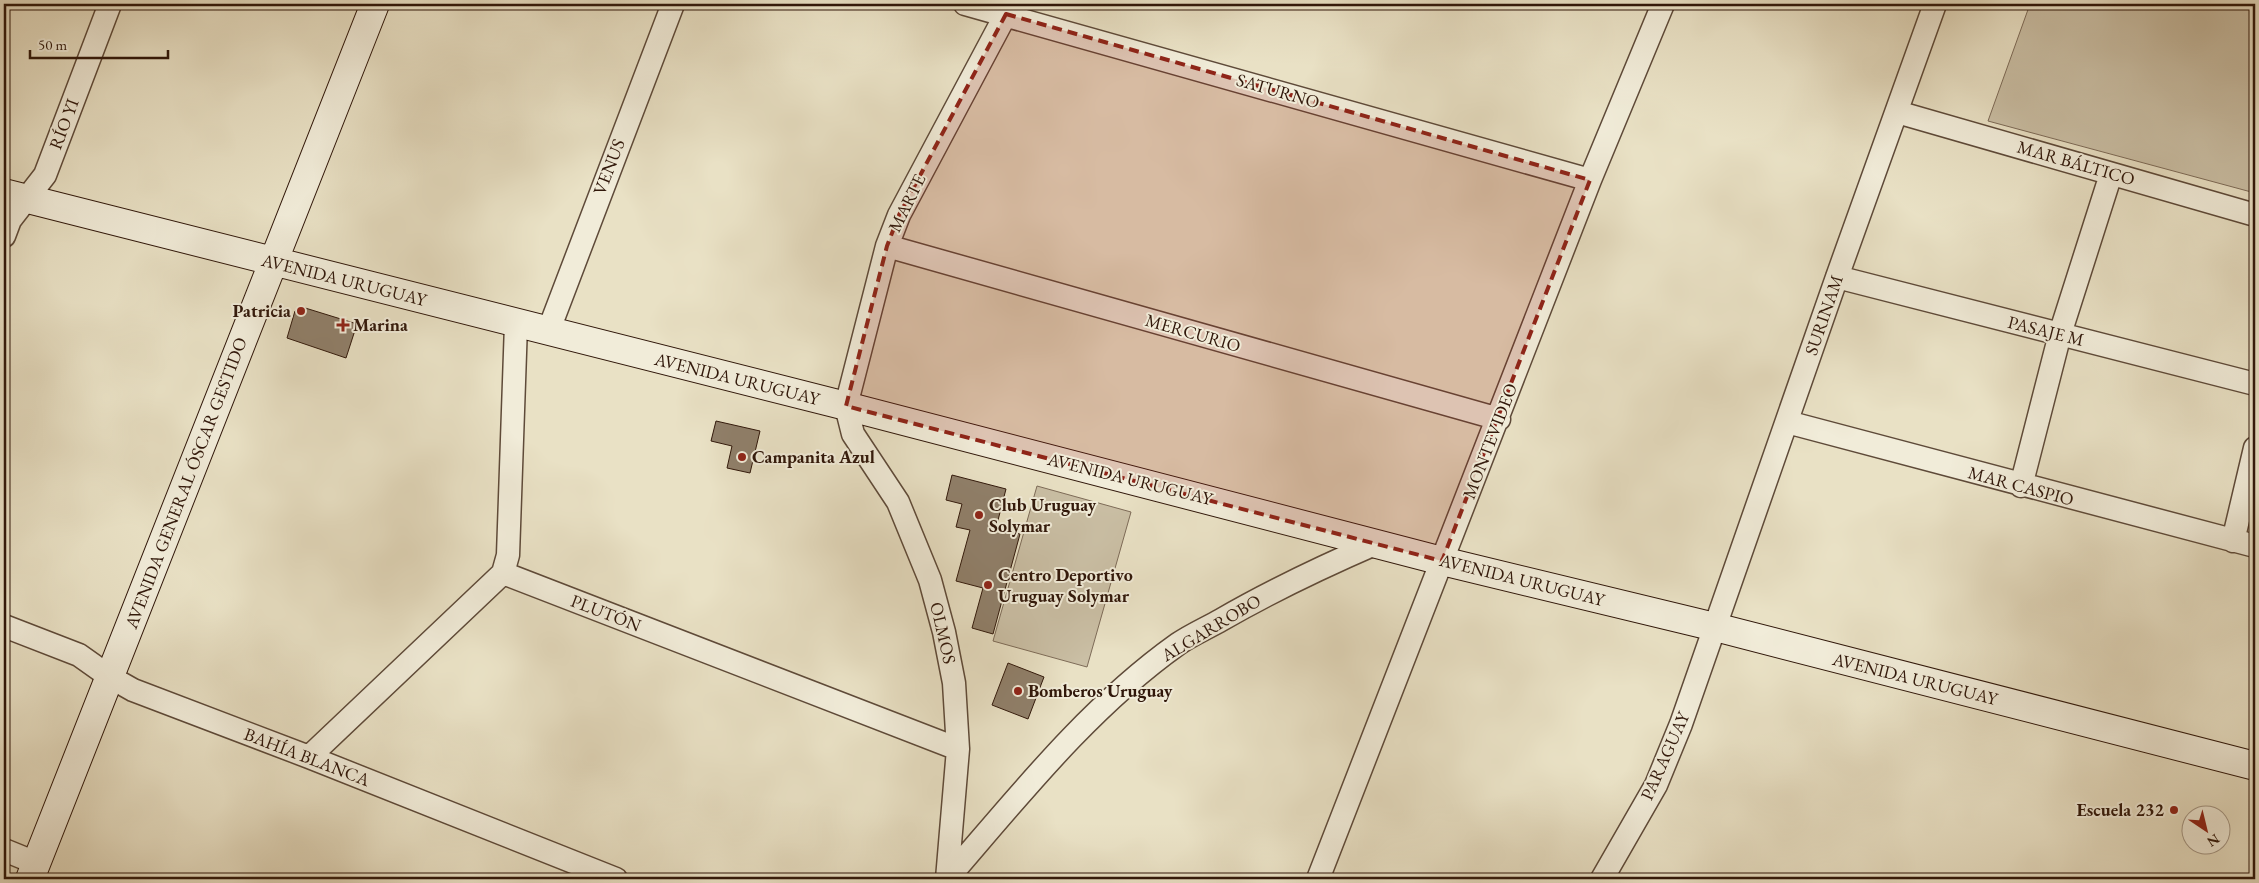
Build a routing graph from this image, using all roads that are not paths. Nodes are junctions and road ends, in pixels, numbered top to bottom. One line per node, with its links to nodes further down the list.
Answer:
1 (110, 4): 11 (street, RÍO YI)
2 (375, 4): 15 (street, AVENIDA GENERAL ÓSCAR GESTIDO)
3 (673, 4): 18 (street, VENUS)
4 (965, 4): 7 (street, SATURNO)
5 (1663, 4): 10 (street, MONTEVIDEO)
6 (1935, 4): 8 (street, SURINAM)
7 (1006, 14): 10 (street, SATURNO); 14 (street, MARTE)
8 (1897, 112): 9 (street, MAR BÁLTICO); 16 (street, SURINAM)
9 (2111, 174): 12 (street, MAR BÁLTICO); 19 (street)
10 (1590, 180): 22 (street, MONTEVIDEO)
11 (16, 196): 13 (street, RÍO YI); 15 (street, AVENIDA URUGUAY)
12 (2255, 215)
13 (4, 236)
14 (887, 246): 21 (street, MARTE); 22 (street, MERCURIO)
15 (272, 262): 17 (street, AVENIDA URUGUAY); 33 (street, AVENIDA GENERAL ÓSCAR GESTIDO)
16 (1837, 277): 19 (street, PASAJE M); 23 (street, SURINAM)
17 (516, 324): 18 (street, AVENIDA URUGUAY); 30 (street)
18 (548, 332): 21 (street, AVENIDA URUGUAY)
19 (2060, 334): 20 (street, PASAJE M); 25 (street)
20 (2255, 384)
21 (846, 406): 27 (street, AVENIDA URUGUAY); 34 (street, OLMOS)
22 (1498, 419): 29 (street, MONTEVIDEO)
23 (1787, 422): 25 (street, MAR CASPIO); 32 (street, SURINAM)
24 (2255, 448): 26 (street)
25 (2021, 486): 26 (street, MAR CASPIO)
26 (2233, 541): 28 (street, MAR CASPIO)
27 (1377, 543): 29 (street, AVENIDA URUGUAY); 40 (street, ALGARROBO)
28 (2255, 546)
29 (1442, 561): 32 (street, AVENIDA URUGUAY); 41 (street, MONTEVIDEO)
30 (503, 573): 34 (street, PLUTÓN); 35 (street)
31 (4, 626): 33 (street, BAHÍA BLANCA)
32 (1715, 627): 36 (street, AVENIDA URUGUAY); 42 (street, PARAGUAY)
33 (110, 677): 35 (street, BAHÍA BLANCA); 38 (street, AVENIDA GENERAL ÓSCAR GESTIDO)
34 (958, 749): 40 (street, OLMOS)
35 (309, 757): 39 (street, BAHÍA BLANCA)
36 (2255, 766)
37 (4, 850): 38 (street)
38 (33, 871)
39 (616, 879)
40 (947, 879)
41 (1318, 879)
42 (1602, 879)

